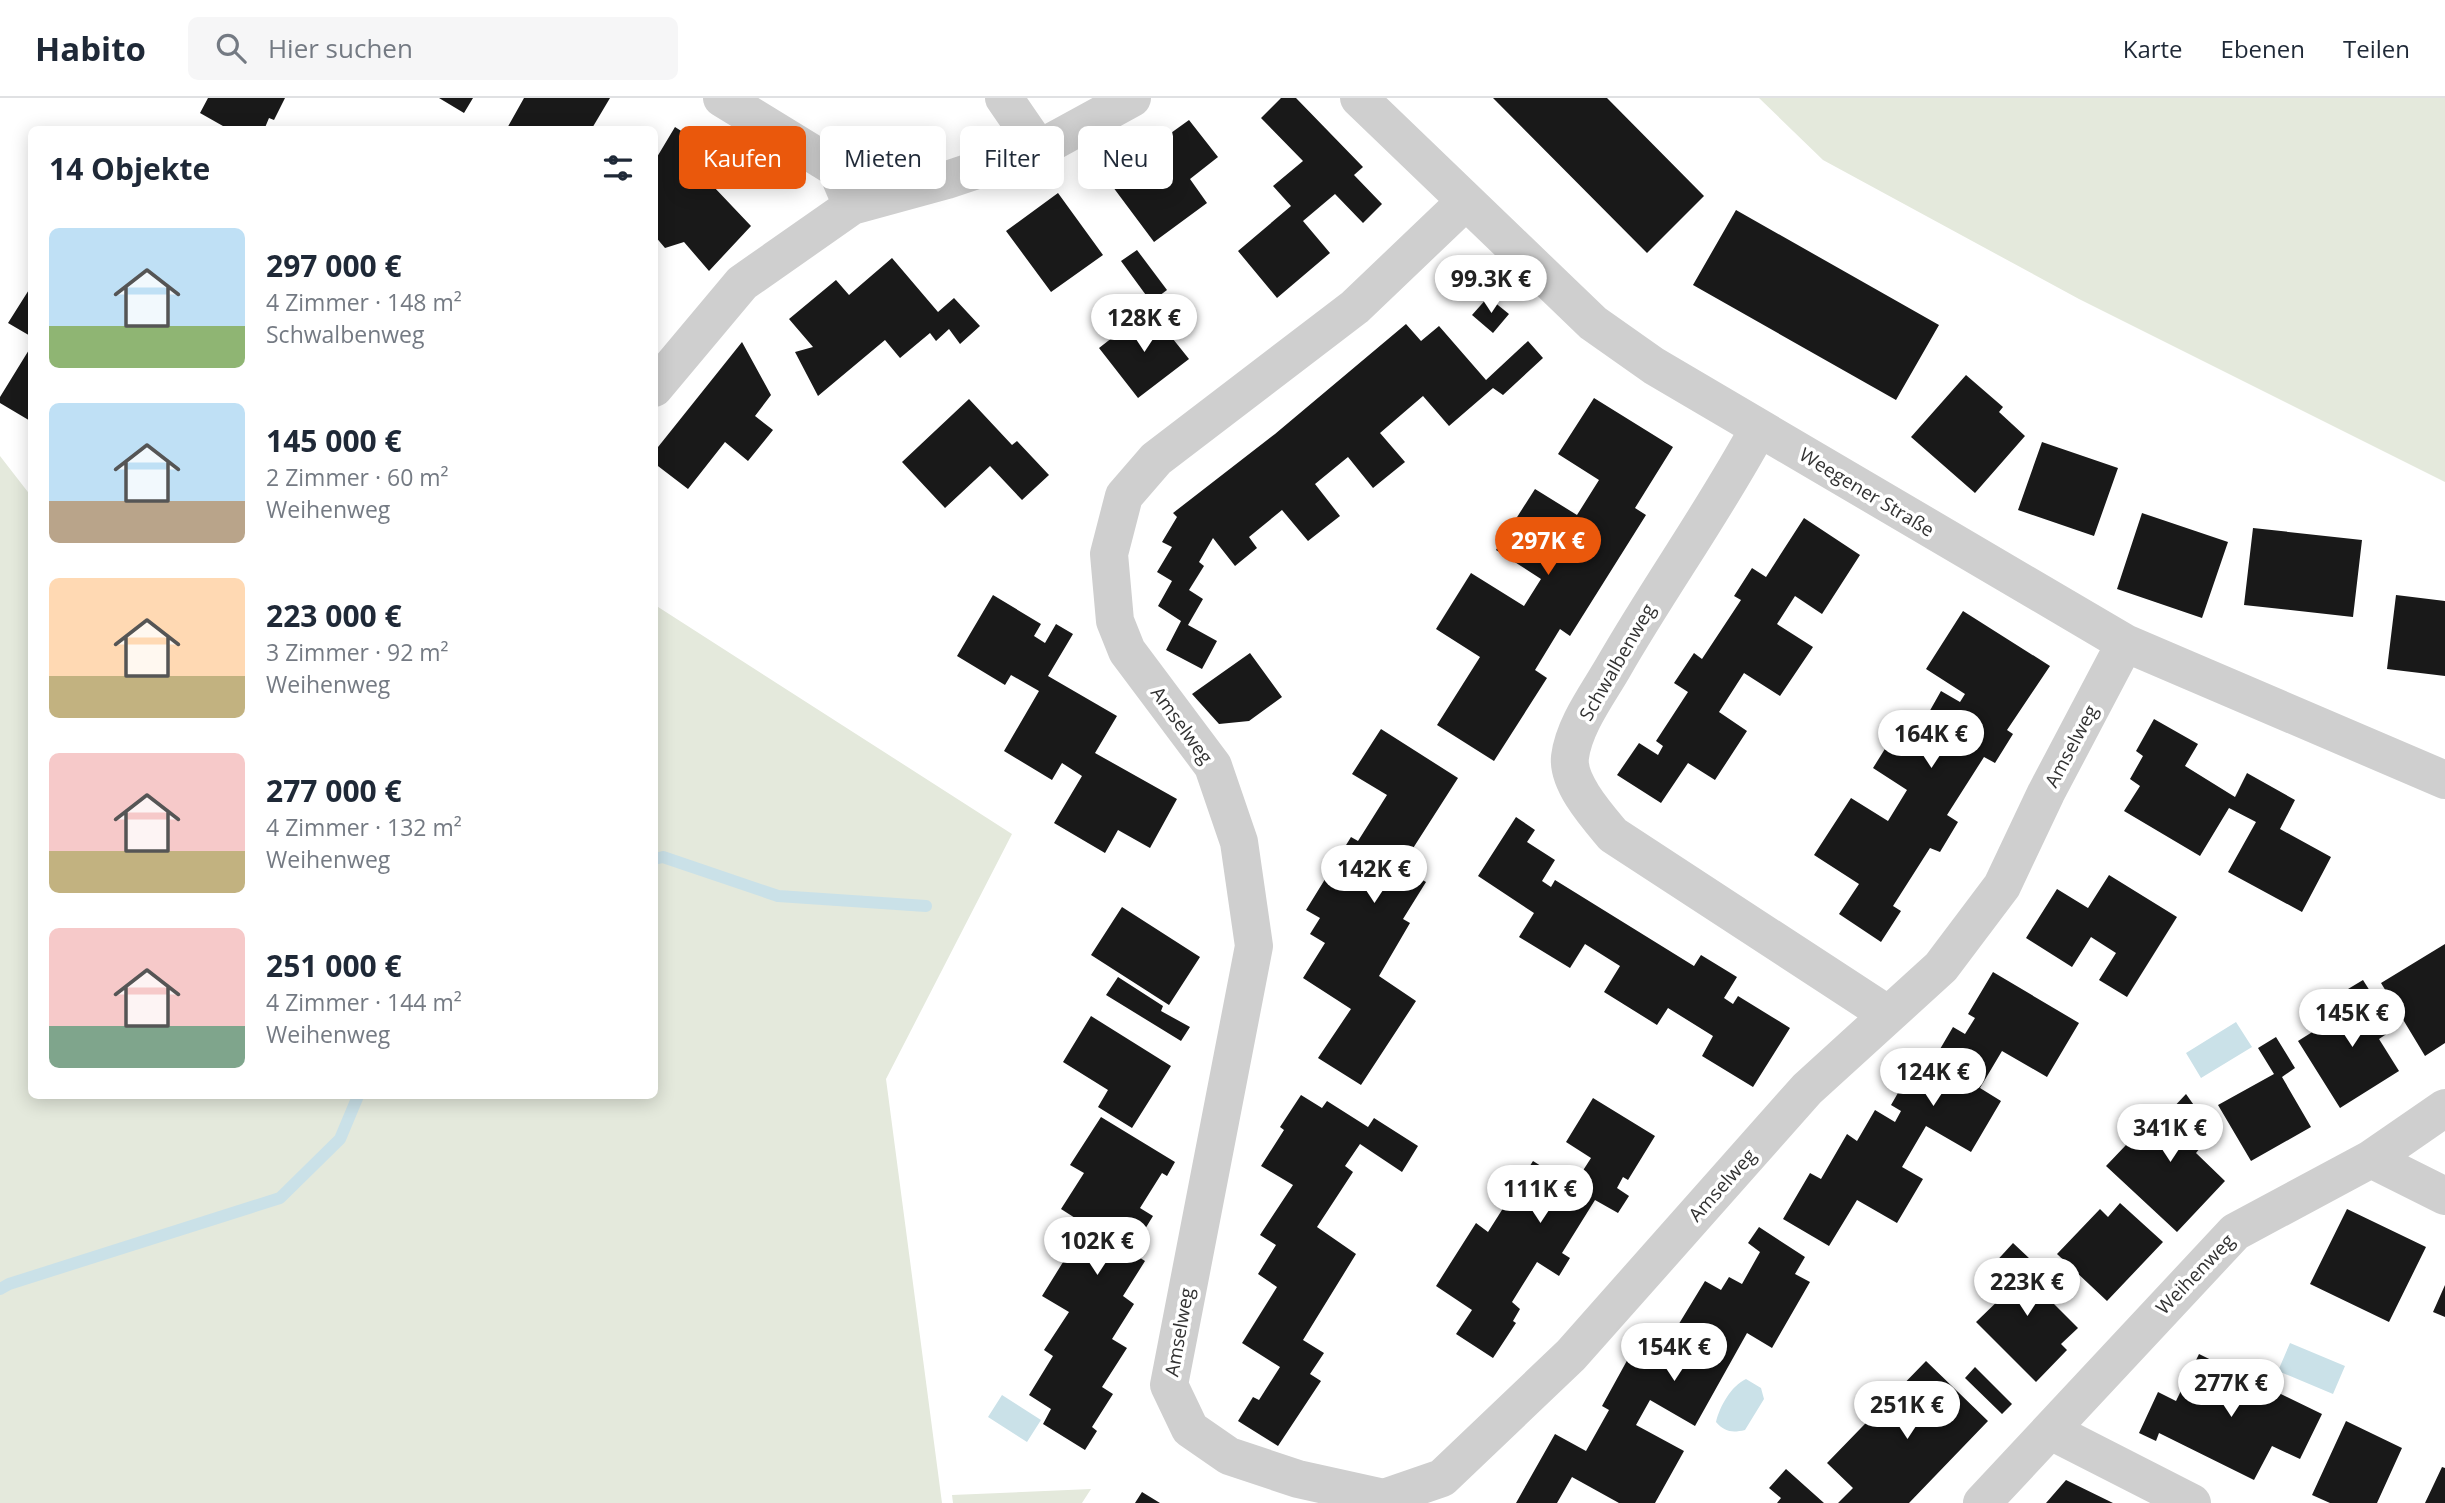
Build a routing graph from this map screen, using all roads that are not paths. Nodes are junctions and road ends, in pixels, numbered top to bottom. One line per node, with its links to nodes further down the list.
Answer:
1 (722, 98): 9 (street)
2 (1004, 98): 5 (street)
3 (1132, 98): 6 (street)
4 (1359, 98): 8 (street, Weegener Straße)
5 (1023, 126)
6 (1064, 135)
7 (960, 176): 9 (street)
8 (1466, 201): 11 (street, Weegener Straße); 14 (street, Amselweg)
9 (852, 206): 10 (street)
10 (658, 383)
11 (1759, 428): 12 (street, Weegener Straße); 14 (street, Schwalbenweg)
12 (2125, 643): 13 (street, Weegener Straße); 14 (street, Amselweg)
13 (2445, 780)
14 (1887, 1014)
15 (2445, 1108): 16 (street, Weihenweg)
16 (2371, 1158): 17 (street); 18 (street, Weihenweg)
17 (2445, 1196)
18 (2051, 1431): 19 (street, Weihenweg); 20 (street)
19 (1982, 1503)
20 (2192, 1503)

